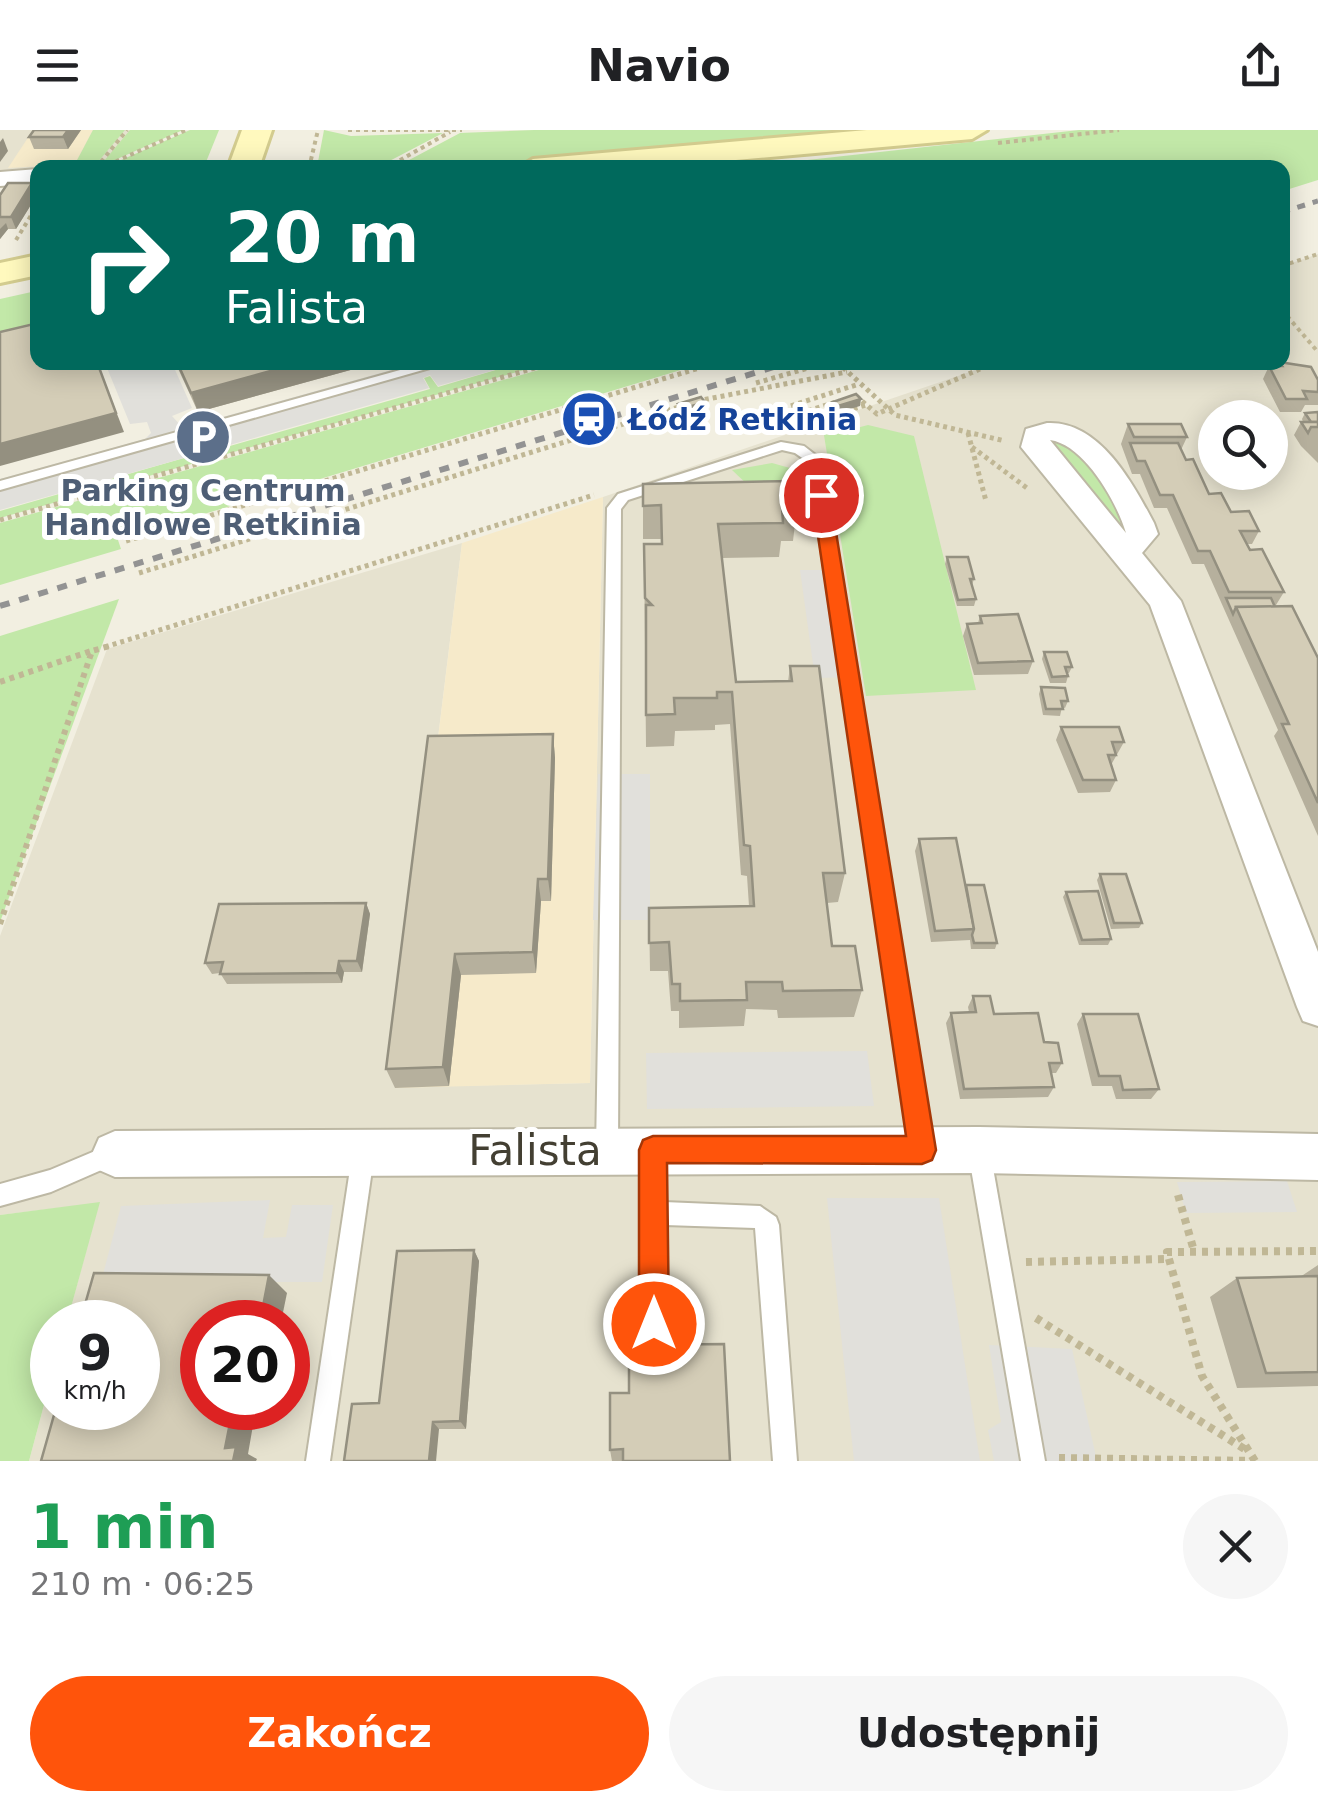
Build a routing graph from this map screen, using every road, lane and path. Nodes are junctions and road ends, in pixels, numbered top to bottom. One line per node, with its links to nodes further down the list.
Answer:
1 (128, 130): 11 (path)
2 (186, 130): 12 (path)
3 (318, 130): 14 (path)
4 (348, 130): 8 (path)
5 (454, 130): 6 (path); 8 (path); 15 (path)
6 (462, 130)
7 (972, 130): 10 (main road)
8 (395, 131)
9 (276, 136): 13 (main road)
10 (892, 138): 16 (main road); 17 (main road)
11 (104, 160)
12 (117, 160)
13 (252, 160)
14 (312, 160)
15 (400, 160)
16 (612, 160)
17 (714, 160)
18 (30, 177): 19 (street)
19 (0, 179)
20 (30, 226): 22 (path)
21 (1318, 254): 23 (path)
22 (17, 263)
23 (1290, 263)
24 (1290, 319): 25 (path)
25 (1318, 352)
26 (417, 370): 41 (lane)
27 (528, 370): 45 (path)
28 (692, 370): 46 (path)
29 (803, 370): 33 (path)
30 (842, 370): 32 (path)
31 (975, 370): 36 (path)
32 (846, 372): 33 (path); 34 (path)
33 (750, 384): 47 (path)
34 (861, 386): 35 (path); 36 (path)
35 (866, 405): 36 (path); 37 (path)
36 (889, 411): 38 (path)
37 (790, 428)
38 (968, 433): 39 (path); 40 (path)
39 (1036, 441): 51 (street)
40 (972, 447): 43 (path); 44 (path)
41 (0, 486)
42 (602, 493): 48 (path)
43 (1038, 495)
44 (986, 501)
45 (0, 520)
46 (126, 541)
47 (139, 573)
48 (92, 651): 49 (path); 50 (path)
49 (0, 682)
50 (0, 924)
51 (1318, 1007)
52 (364, 1150): 53 (street, Falista); 57 (street, Falista); 70 (lane)
53 (606, 1150): 54 (street, Falista); 55 (lane)
54 (653, 1150): 55 (street, Falista); 61 (lane)
55 (922, 1150): 56 (street, Falista)
56 (979, 1150): 58 (street, Falista); 65 (lane)
57 (114, 1154): 60 (lane, Falista)
58 (1167, 1156): 59 (street, Falista); 63 (path)
59 (1318, 1157)
60 (0, 1195)
61 (654, 1213): 67 (lane); 71 (lane)
62 (1318, 1251): 63 (path)
63 (1194, 1252): 64 (path)
64 (1170, 1259): 65 (path); 68 (path)
65 (1000, 1262): 66 (lane)
66 (1006, 1299): 68 (path); 69 (lane)
67 (654, 1361)
68 (1253, 1458): 69 (path)
69 (1033, 1459)
70 (318, 1461)
71 (785, 1461)

